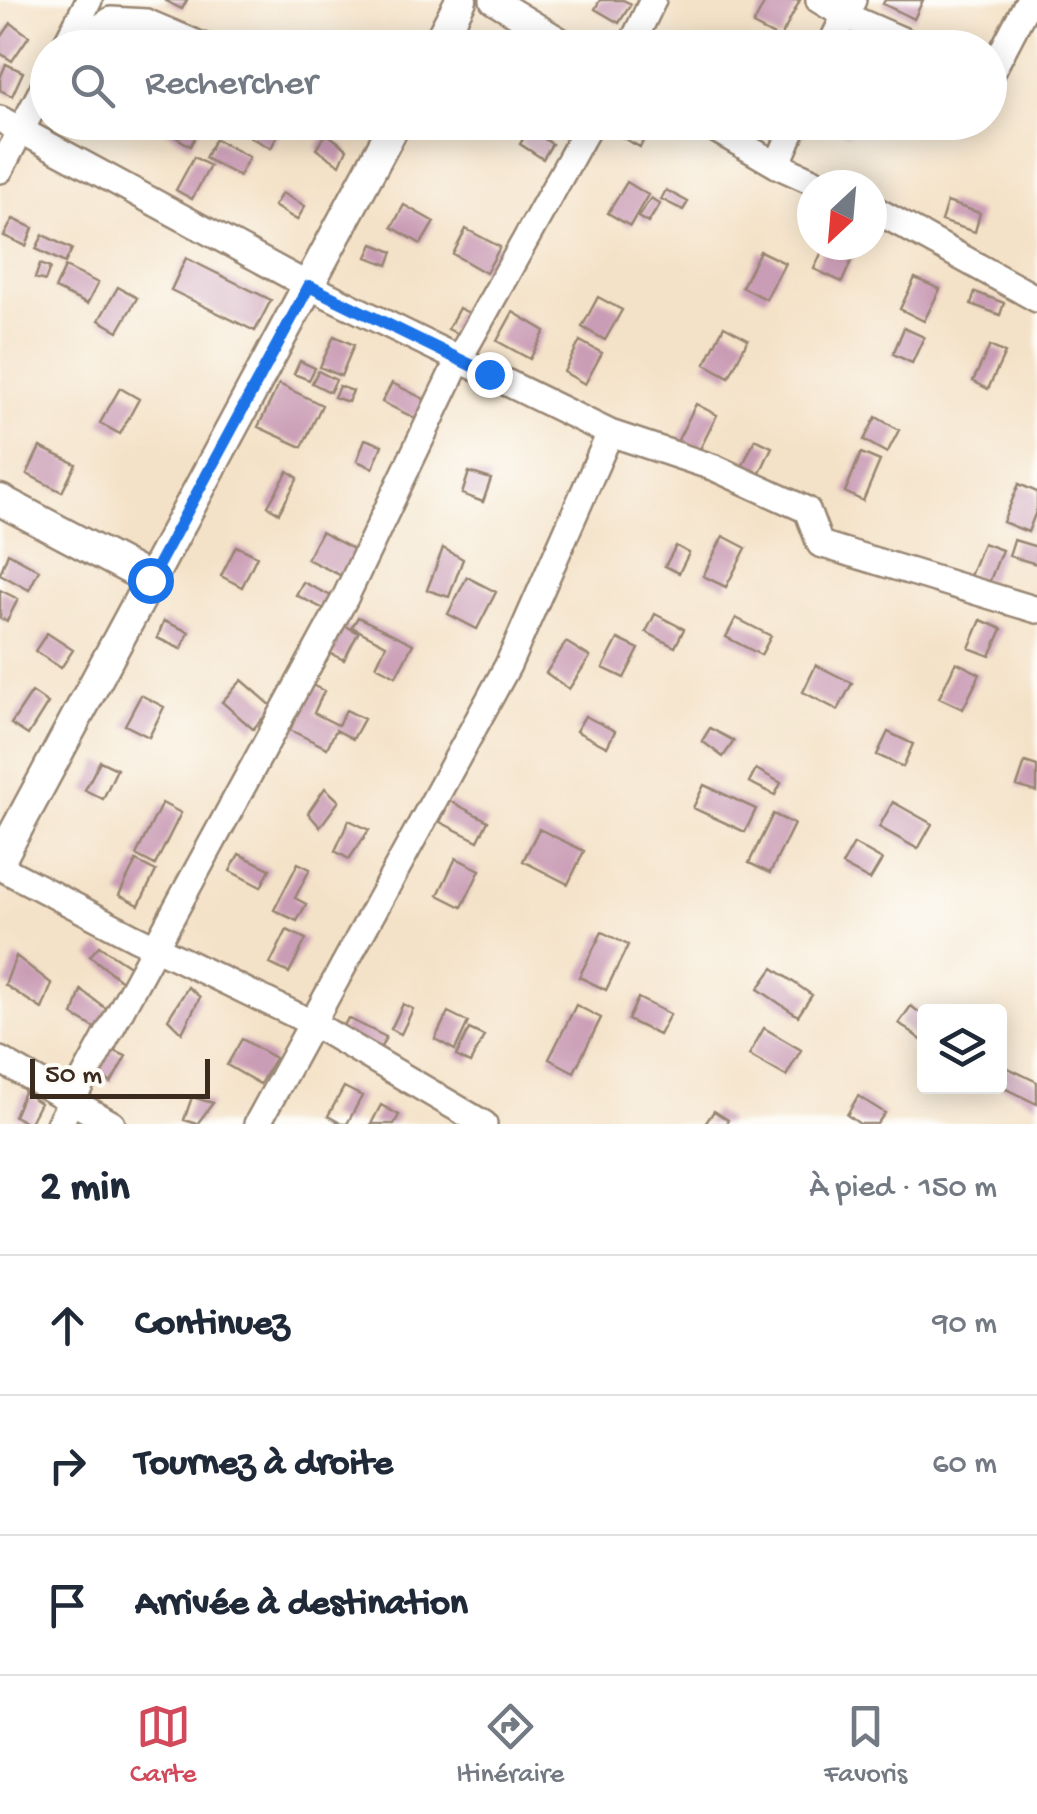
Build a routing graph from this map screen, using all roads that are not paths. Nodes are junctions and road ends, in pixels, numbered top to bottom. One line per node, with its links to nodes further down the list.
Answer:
1 (89, 0): 8 (street)
2 (461, 0): 11 (street)
3 (492, 0): 12 (street)
4 (653, 0): 13 (street)
5 (819, 0): 7 (street)
6 (1029, 0): 16 (street)
7 (848, 7): 14 (street); 15 (street)
8 (75, 30)
9 (94, 30): 10 (street)
10 (165, 30)
11 (445, 30)
12 (542, 30)
13 (639, 30)
14 (837, 30)
15 (888, 30)
16 (1007, 42)
17 (30, 101): 18 (street)
18 (10, 125): 25 (street)
19 (38, 140): 28 (street)
20 (386, 140): 28 (street)
21 (580, 140): 30 (street)
22 (735, 140): 24 (street)
23 (788, 140): 24 (street)
24 (777, 164): 26 (street)
25 (0, 170)
26 (797, 173)
27 (887, 216): 29 (street)
28 (309, 286): 30 (street); 33 (street)
29 (1037, 299)
30 (459, 359): 31 (street); 36 (street)
31 (610, 433): 34 (street); 37 (street)
32 (0, 500): 33 (street)
33 (150, 580): 35 (street)
34 (1037, 610)
35 (0, 863): 36 (street)
36 (155, 948): 37 (street); 39 (street)
37 (312, 1023): 40 (street); 43 (street)
38 (0, 1060): 39 (street)
39 (72, 1100): 41 (street); 42 (street)
40 (472, 1121)
41 (59, 1124)
42 (112, 1124)
43 (257, 1124)

